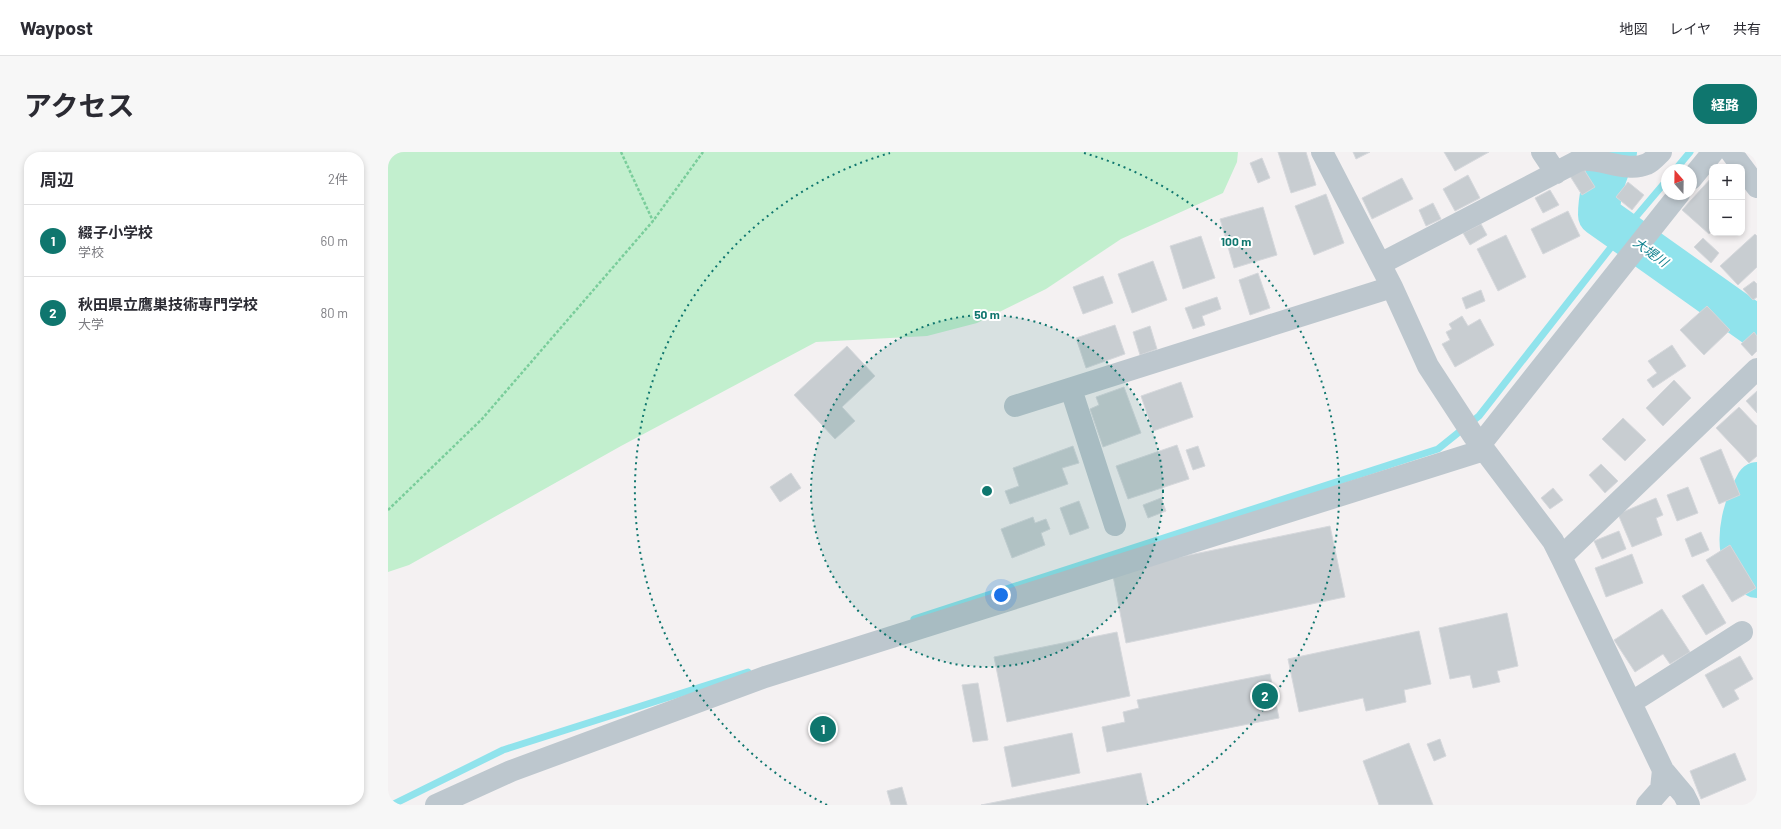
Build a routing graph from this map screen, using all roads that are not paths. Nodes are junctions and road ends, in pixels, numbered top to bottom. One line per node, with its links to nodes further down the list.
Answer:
1 (1322, 152): 10 (street)
2 (1542, 152): 6 (street)
3 (1661, 152): 6 (street)
4 (1713, 152): 7 (street)
5 (1731, 152): 8 (street)
6 (1556, 172): 10 (street)
7 (1697, 172)
8 (1757, 187)
9 (1674, 200): 15 (street)
10 (1380, 264): 11 (street)
11 (1392, 287): 13 (street); 15 (street)
12 (1757, 369): 17 (street)
13 (1071, 389): 14 (street); 16 (street)
14 (1014, 406)
15 (1474, 437): 17 (street); 21 (street)
16 (1116, 524)
17 (1561, 557): 19 (street)
18 (1742, 632): 19 (street)
19 (1632, 702): 20 (street)
20 (1664, 770): 22 (street); 23 (street)
21 (436, 805)
22 (1647, 805)
23 (1689, 805)

